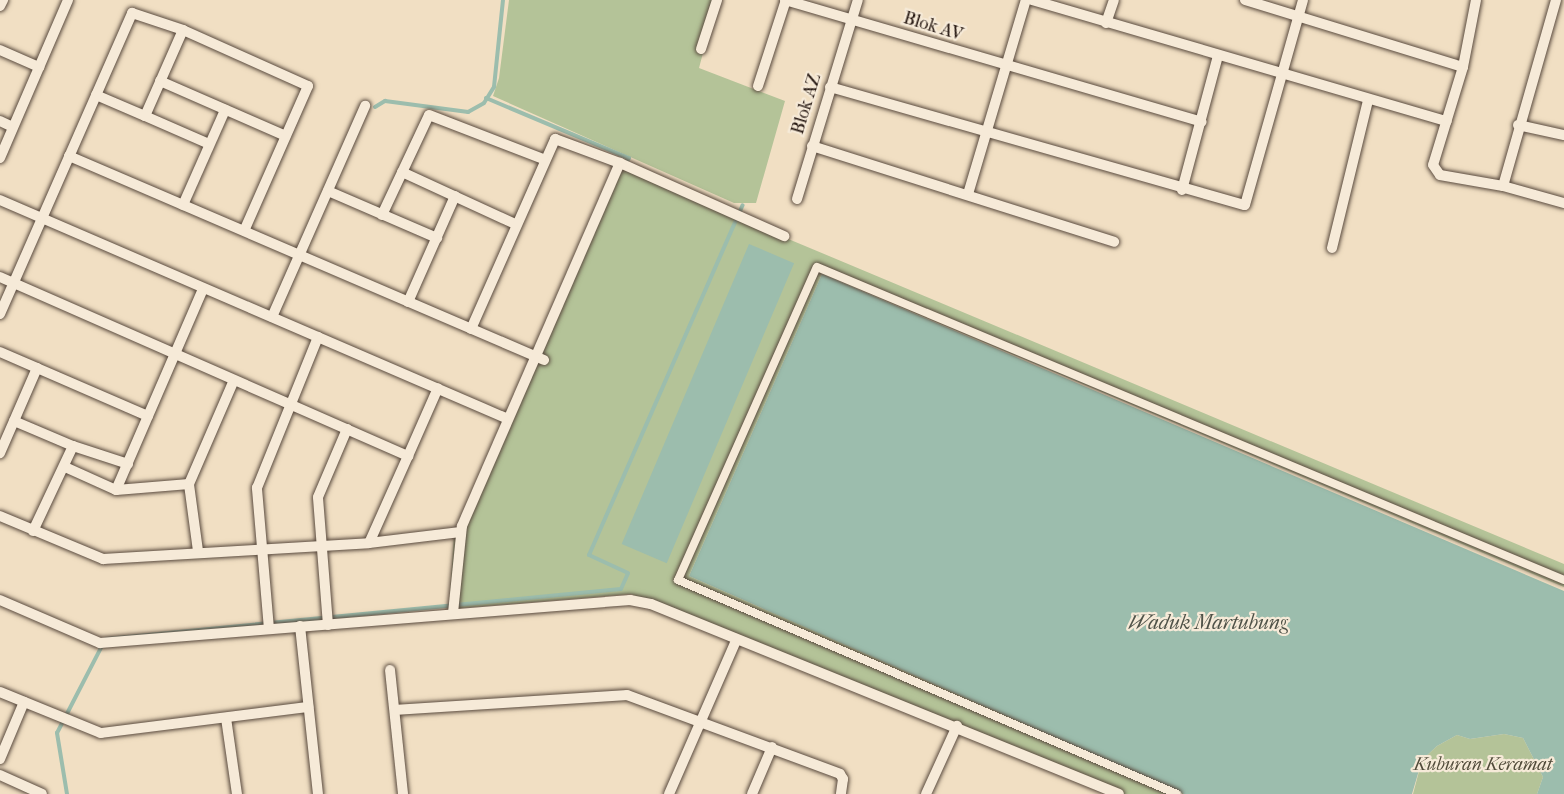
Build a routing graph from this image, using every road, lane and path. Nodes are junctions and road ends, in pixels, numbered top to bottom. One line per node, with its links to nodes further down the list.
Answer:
1 (3, 0): 13 (street)
2 (68, 0): 22 (street)
3 (717, 0): 18 (street)
4 (786, 0): 15 (street, Blok AV); 26 (street)
5 (858, 0): 15 (street, Blok AZ)
6 (1026, 0): 21 (street)
7 (1032, 0): 16 (street)
8 (1114, 0): 16 (street)
9 (1245, 0): 14 (street)
10 (1303, 0): 14 (street)
11 (1476, 0): 23 (street)
12 (1558, 2): 36 (street)
13 (0, 6)
14 (1299, 15): 23 (street); 24 (street)
15 (851, 20): 21 (street, Blok AV); 27 (street, Blok AZ)
16 (1106, 22): 20 (street)
17 (183, 30): 25 (street); 28 (street); 40 (street)
18 (701, 49)
19 (0, 50): 22 (street)
20 (1218, 56): 24 (street); 35 (street)
21 (1006, 66): 35 (street, Blok AV); 38 (street)
22 (39, 67): 37 (street)
23 (1463, 67): 34 (street)
24 (1282, 76): 29 (street); 49 (street)
25 (160, 81): 31 (street); 32 (street)
26 (758, 86)
27 (830, 87): 38 (street); 42 (street, Blok AZ)
28 (96, 95): 32 (street); 43 (street)
29 (1368, 100): 34 (street); 64 (street)
30 (365, 106): 50 (street)
31 (225, 110): 40 (street); 41 (street)
32 (145, 116): 41 (street)
33 (0, 121): 37 (street)
34 (1447, 121): 48 (street)
35 (1202, 122): 49 (street)
36 (1518, 125): 39 (street); 48 (street)
37 (14, 127): 44 (street)
38 (987, 134): 49 (street); 51 (street)
39 (1564, 135)
40 (286, 136): 60 (street)
41 (209, 144): 56 (street)
42 (812, 146): 51 (street); 53 (street, Blok AZ)
43 (69, 156): 56 (street); 58 (street)
44 (0, 158)
45 (543, 159): 46 (street); 47 (street); 59 (street)
46 (623, 164): 61 (street); 76 (street)
47 (402, 172): 52 (street); 57 (street)
48 (1503, 186): 55 (street)
49 (1182, 190)
50 (328, 191): 57 (street); 65 (street)
51 (968, 194): 63 (street)
52 (455, 196): 59 (street); 62 (street)
53 (797, 199)
54 (0, 200): 58 (street)
55 (1564, 203)
56 (183, 205): 60 (street)
57 (382, 214): 62 (street)
58 (42, 218): 67 (street); 68 (street)
59 (515, 224): 72 (street)
60 (244, 231): 65 (street)
61 (784, 236)
62 (437, 238): 69 (street)
63 (1114, 242)
64 (1332, 248)
65 (299, 255): 69 (street); 71 (street)
66 (0, 277): 67 (street)
67 (14, 283): 70 (street); 75 (street)
68 (203, 289): 71 (street); 75 (street)
69 (408, 302): 72 (street)
70 (0, 314)
71 (272, 317): 73 (street)
72 (471, 329): 76 (street)
73 (318, 337): 79 (street); 80 (street)
74 (0, 352): 77 (street)
75 (173, 353): 78 (street); 81 (street)
76 (539, 358): 82 (street)
77 (37, 368): 81 (street); 83 (street)
78 (234, 380): 80 (street); 90 (street)
79 (438, 388): 82 (street); 87 (street)
80 (290, 404): 84 (street); 97 (street)
81 (148, 416): 88 (street)
82 (508, 419): 94 (street)
83 (14, 421): 85 (street); 86 (street)
84 (347, 429): 87 (street); 95 (street)
85 (73, 446): 88 (street); 89 (street)
86 (0, 453)
87 (408, 456): 96 (street)
88 (128, 464): 91 (street)
89 (65, 467): 91 (street); 93 (street)
90 (189, 484): 91 (street); 98 (street)
91 (116, 490)
92 (0, 516): 93 (street)
93 (33, 531): 98 (street)
94 (460, 532): 96 (street); 101 (street)
95 (322, 543): 96 (street); 97 (street); 102 (street)
96 (369, 543)
97 (262, 547): 98 (street); 103 (street)
98 (198, 552)
99 (1564, 580): 126 (street)
100 (0, 600): 103 (street)
101 (454, 608): 102 (street); 105 (street)
102 (327, 619): 104 (street)
103 (269, 624): 104 (street)
104 (300, 626): 109 (street)
105 (736, 641): 112 (street); 113 (street)
106 (390, 670): 110 (street)
107 (0, 692): 108 (street)
108 (24, 702): 111 (street); 115 (street)
109 (308, 707): 111 (street); 119 (street)
110 (395, 710): 112 (street); 120 (street)
111 (226, 718): 118 (street)
112 (702, 721): 114 (street); 121 (street)
113 (957, 726): 124 (street); 125 (street)
114 (772, 747): 122 (street); 123 (street)
115 (0, 759)
116 (0, 775): 117 (street)
117 (42, 794)
118 (235, 794)
119 (318, 794)
120 (403, 794)
121 (669, 794)
122 (752, 794)
123 (841, 794)
124 (926, 794)
125 (1119, 794)
126 (1177, 794)

